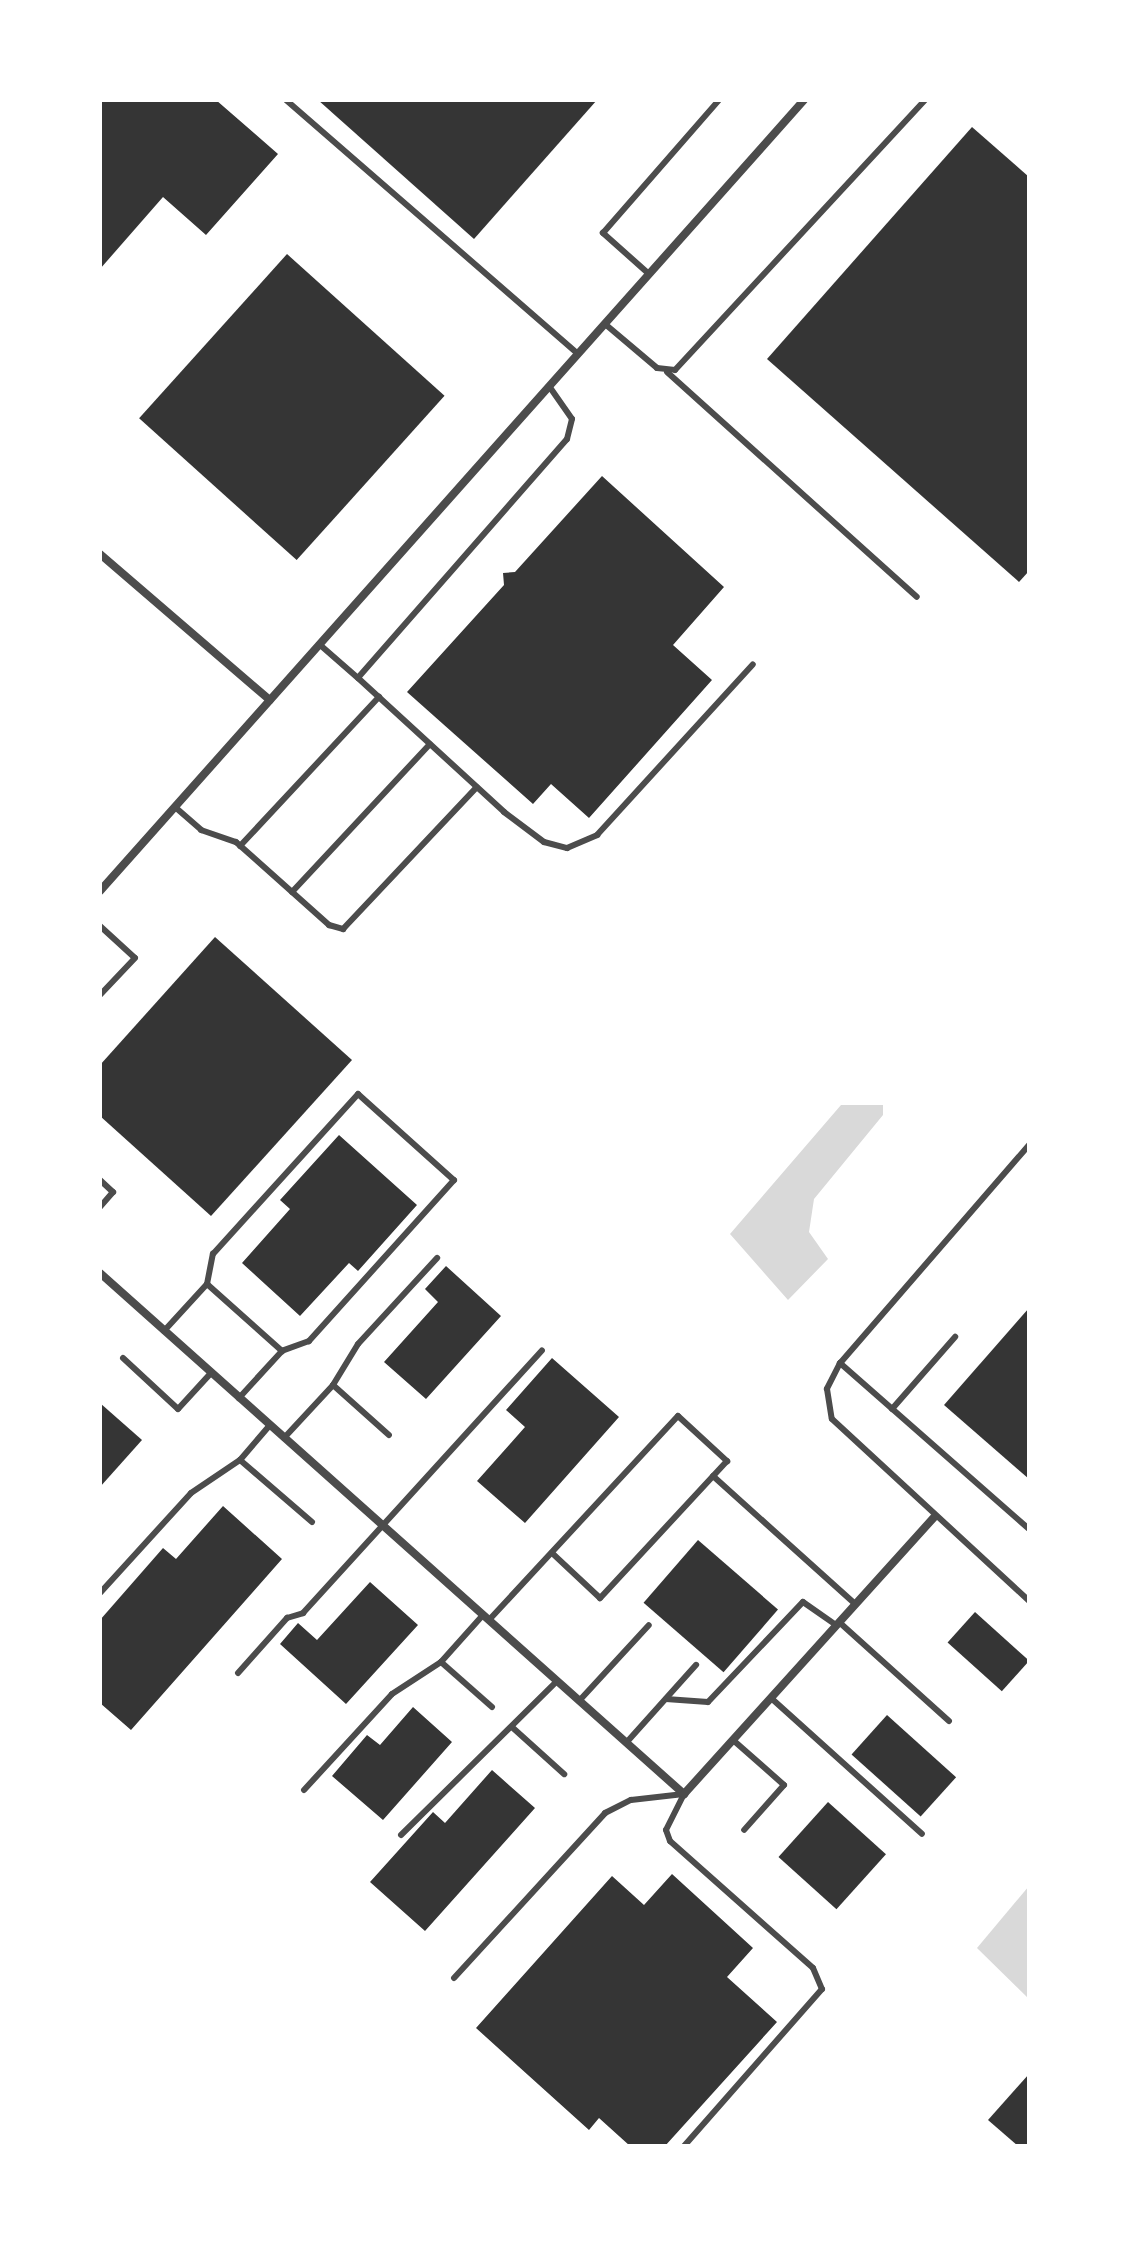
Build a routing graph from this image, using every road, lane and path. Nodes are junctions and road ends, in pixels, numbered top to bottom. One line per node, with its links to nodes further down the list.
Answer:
1 (286, 100): 7 (lane)
2 (719, 100): 5 (lane)
3 (804, 100): 5 (street)
4 (925, 100): 8 (lane)
5 (649, 274): 6 (street)
6 (605, 324): 7 (street); 8 (lane)
7 (578, 354): 9 (street)
8 (667, 372): 11 (lane)
9 (549, 386): 12 (street); 14 (lane)
10 (100, 554): 16 (street)
11 (917, 597)
12 (319, 644): 14 (lane); 16 (street)
13 (753, 664): 18 (lane)
14 (358, 678): 15 (lane)
15 (379, 697): 17 (lane); 20 (lane)
16 (270, 700): 19 (street)
17 (430, 744): 18 (lane); 22 (lane)
18 (477, 787): 22 (lane)
19 (175, 807): 20 (lane); 21 (street)
20 (240, 846): 22 (lane)
21 (100, 891)
22 (292, 892)
23 (100, 926): 24 (lane)
24 (100, 995)
25 (1029, 1145): 36 (lane)
26 (100, 1180): 27 (lane)
27 (100, 1207)
28 (437, 1258): 38 (lane)
29 (100, 1273): 31 (street)
30 (207, 1284): 31 (lane); 34 (lane); 34 (lane)
31 (164, 1331): 37 (street)
32 (955, 1337): 40 (lane)
33 (542, 1350): 48 (lane)
34 (282, 1351): 39 (lane)
35 (123, 1358): 37 (lane)
36 (840, 1363): 40 (lane); 46 (lane)
37 (211, 1373): 39 (street)
38 (333, 1385): 42 (lane); 43 (lane)
39 (239, 1398): 41 (street)
40 (892, 1409): 49 (lane)
41 (270, 1425): 43 (street); 44 (lane)
42 (389, 1435)
43 (284, 1438): 48 (street)
44 (240, 1460): 47 (lane); 51 (lane)
45 (713, 1476): 50 (lane); 50 (lane); 53 (lane)
46 (934, 1517): 52 (lane); 53 (street)
47 (312, 1522)
48 (382, 1525): 54 (street); 59 (lane)
49 (1029, 1529)
50 (552, 1553): 54 (lane)
51 (100, 1593)
52 (1029, 1601)
53 (855, 1604): 55 (street)
54 (486, 1618): 57 (lane); 60 (street)
55 (837, 1624): 61 (street); 62 (lane); 65 (lane)
56 (649, 1625): 63 (lane)
57 (441, 1662): 64 (lane); 70 (lane)
58 (696, 1665): 62 (lane)
59 (238, 1673)
60 (557, 1681): 63 (street); 66 (lane)
61 (771, 1698): 67 (street); 73 (lane)
62 (666, 1699): 68 (lane)
63 (579, 1701): 68 (street)
64 (492, 1707)
65 (949, 1721)
66 (513, 1728): 69 (lane); 74 (lane)
67 (733, 1740): 71 (street); 72 (lane)
68 (626, 1743): 71 (street)
69 (564, 1774)
70 (304, 1790)
71 (684, 1794): 75 (lane); 76 (lane)
72 (744, 1830)
73 (922, 1834)
74 (401, 1835)
75 (454, 1978)
76 (684, 2146)

